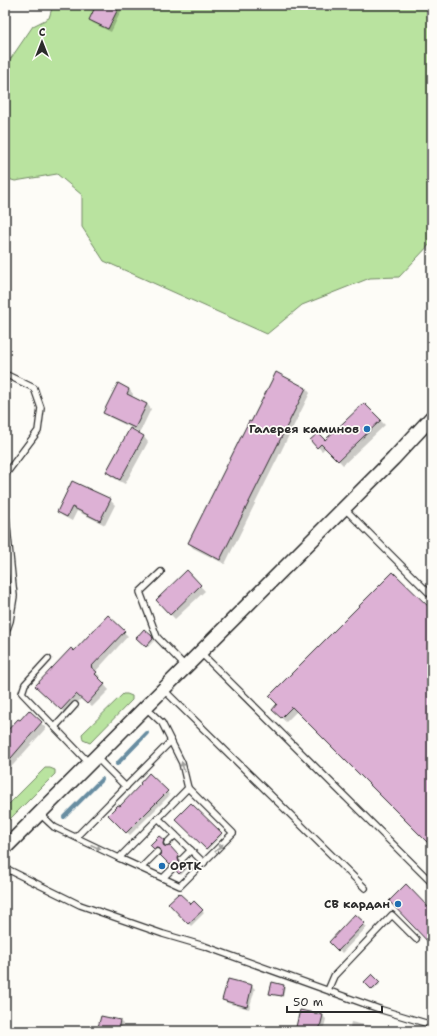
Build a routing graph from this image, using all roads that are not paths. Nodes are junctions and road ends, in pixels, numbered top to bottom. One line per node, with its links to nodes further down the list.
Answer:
1 (5, 374): 3 (lane)
2 (432, 417): 5 (street)
3 (5, 475)
4 (5, 507): 8 (lane)
5 (344, 508): 7 (lane); 9 (street)
6 (161, 572): 11 (lane)
7 (432, 596)
8 (5, 635)
9 (200, 652): 11 (street); 35 (lane)
10 (48, 659): 15 (lane)
11 (186, 666): 12 (street)
12 (163, 689): 14 (street); 36 (lane)
13 (75, 705): 15 (lane)
14 (145, 707): 16 (lane); 17 (street)
15 (55, 727): 17 (lane)
16 (171, 741): 18 (lane); 19 (lane, one-way to 16)
17 (92, 760): 18 (lane); 20 (street)
18 (126, 787): 23 (lane)
19 (188, 788): 21 (lane); 30 (lane, one-way to 19)
20 (39, 813): 23 (lane); 25 (street)
21 (158, 818): 22 (lane); 28 (lane)
22 (175, 835): 24 (lane); 26 (lane)
23 (76, 837): 28 (lane, one-way to 28)
24 (167, 843)
25 (5, 848)
26 (191, 850): 29 (lane); 30 (lane)
27 (157, 852): 32 (lane)
28 (119, 858): 32 (lane)
29 (182, 859)
30 (204, 863): 34 (lane)
31 (5, 868): 38 (lane)
32 (141, 868): 34 (lane)
33 (173, 868): 34 (lane)
34 (163, 878)
35 (432, 883)
36 (365, 888)
37 (416, 939): 38 (lane)
38 (328, 990): 39 (lane)
39 (432, 1025)

